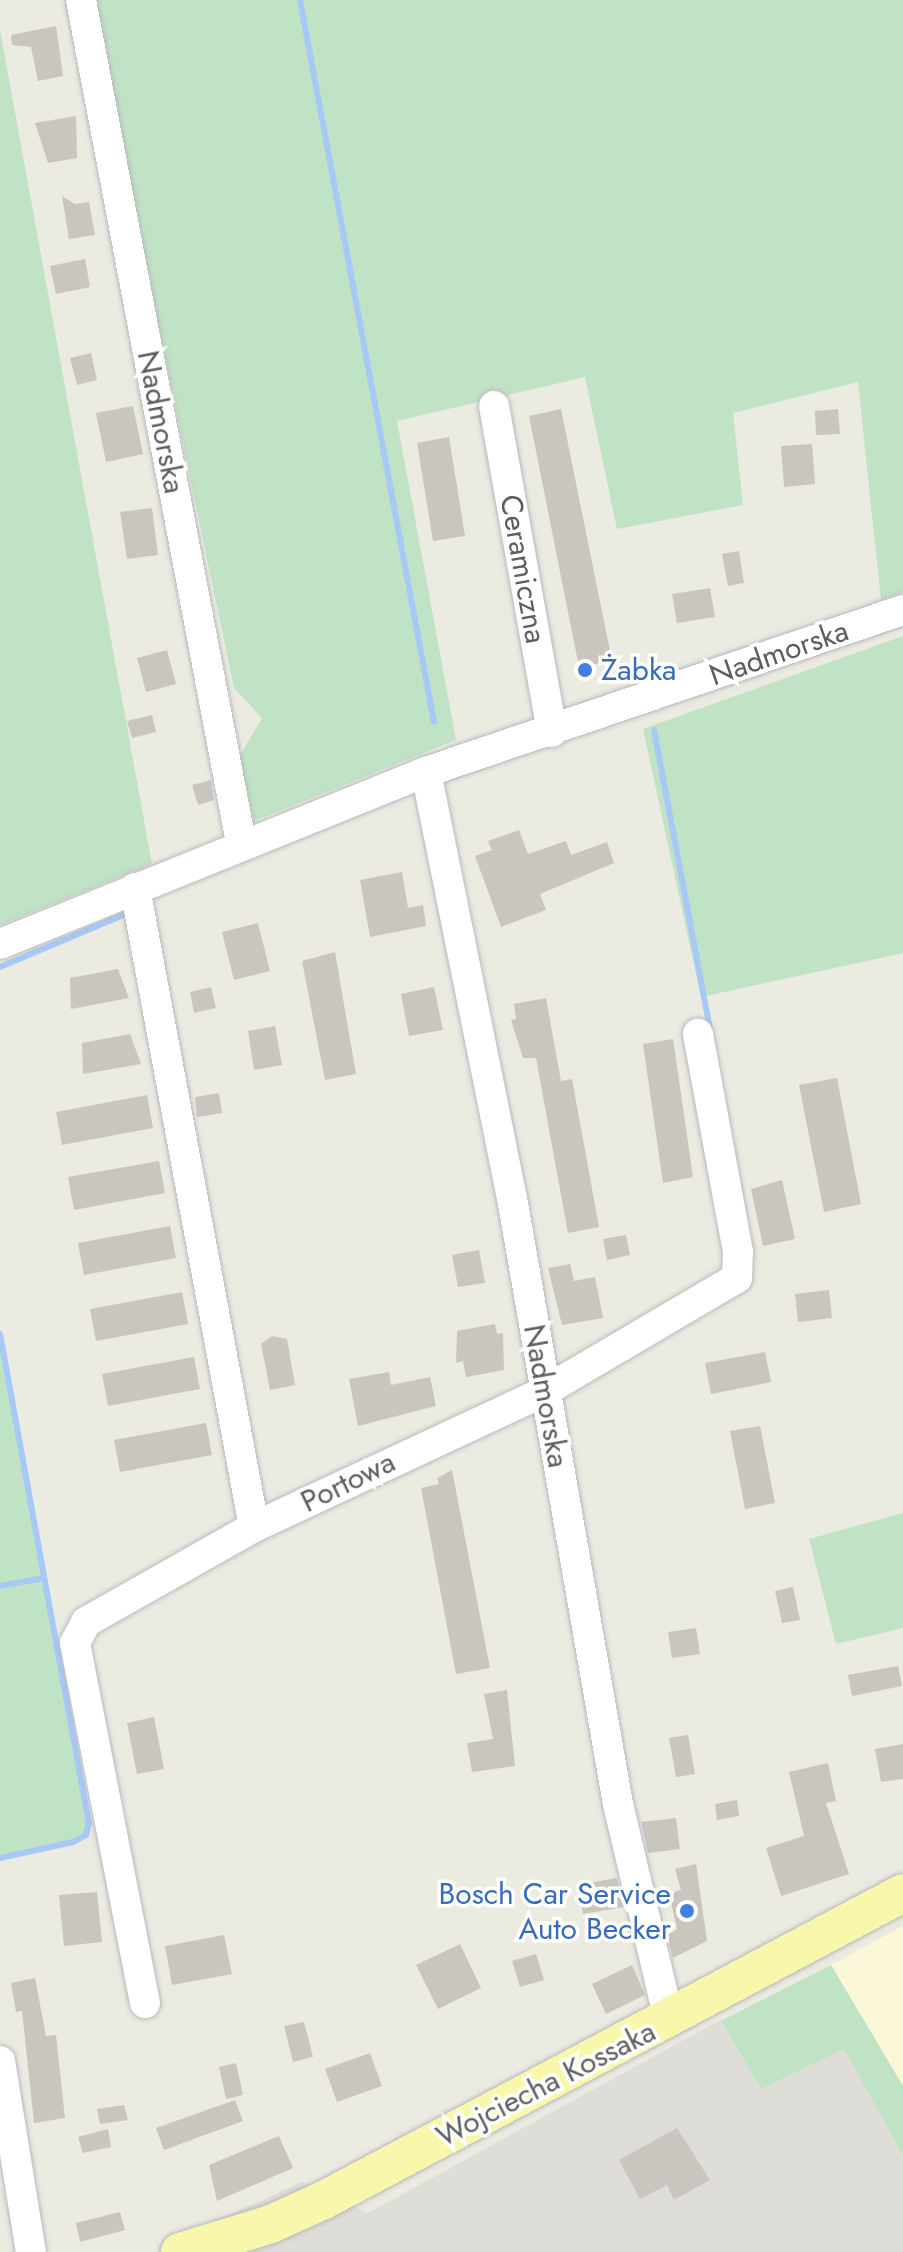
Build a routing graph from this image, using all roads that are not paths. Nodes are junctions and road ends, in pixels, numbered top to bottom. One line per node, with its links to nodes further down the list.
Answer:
1 (81, 0): 6 (street, Nadmorska)
2 (494, 406): 4 (street, Ceramiczna)
3 (903, 610): 4 (street, Nadmorska)
4 (552, 732): 5 (street, Nadmorska)
5 (426, 772): 6 (street, Nadmorska); 10 (street, Nadmorska)
6 (241, 843): 7 (street, Nadmorska)
7 (135, 888): 8 (street, Nadmorska); 11 (street)
8 (0, 944)
9 (698, 1034): 10 (street, Portowa)
10 (545, 1391): 11 (street, Portowa); 14 (street, Nadmorska)
11 (254, 1527): 13 (street, Portowa)
12 (903, 1893): 14 (main road, Wojciecha Kossaka)
13 (145, 2003)
14 (669, 2020): 17 (main road, Wojciecha Kossaka)
15 (0, 2061): 16 (street)
16 (31, 2252)
17 (180, 2252)

